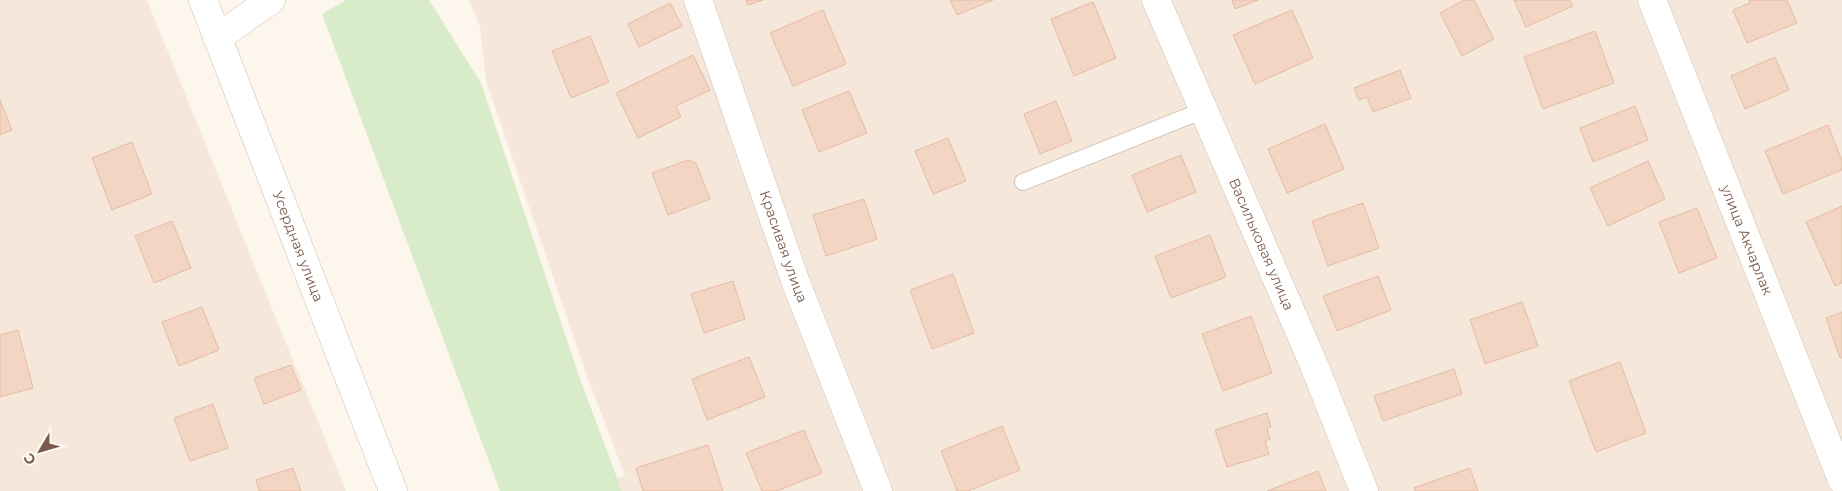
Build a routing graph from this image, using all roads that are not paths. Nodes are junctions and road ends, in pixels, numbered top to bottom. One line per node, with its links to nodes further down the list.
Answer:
1 (203, 0): 6 (street, Усердная улица)
2 (271, 0): 6 (street)
3 (698, 0): 11 (street, Красивая улица)
4 (1156, 0): 7 (street, Васильковая улица)
5 (1652, 0): 9 (street, улица Акчарлак)
6 (217, 38): 10 (street, Усердная улица)
7 (1204, 110): 8 (lane); 12 (street, Васильковая улица)
8 (1023, 182)
9 (1842, 480)
10 (393, 491)
11 (878, 491)
12 (1364, 491)

